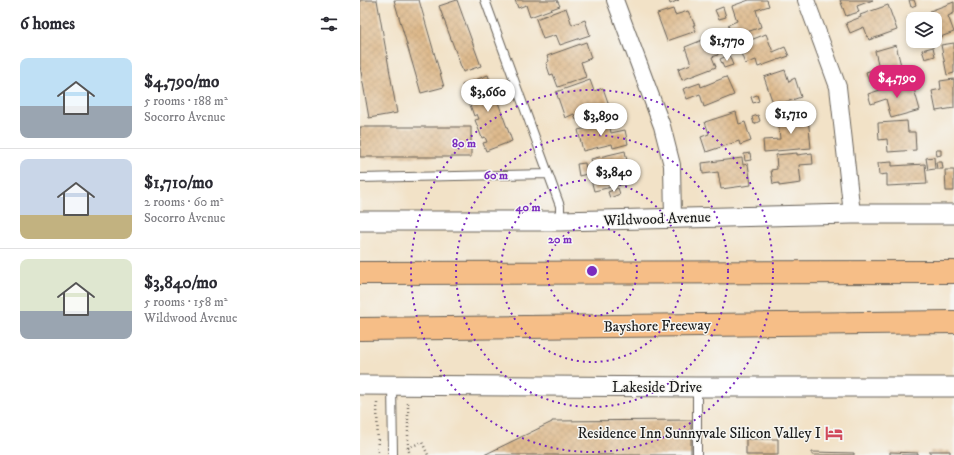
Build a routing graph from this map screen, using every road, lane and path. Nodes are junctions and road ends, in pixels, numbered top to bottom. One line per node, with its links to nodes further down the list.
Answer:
1 (485, 0): 4 (lane)
2 (615, 0): 8 (street)
3 (806, 0): 6 (street)
4 (548, 174): 5 (lane); 10 (lane)
5 (360, 178)
6 (852, 214): 7 (street, Wildwood Avenue); 8 (street, Wildwood Avenue)
7 (954, 214)
8 (673, 218): 10 (street, Wildwood Avenue)
9 (360, 221): 10 (street, Wildwood Avenue)
10 (560, 222)
11 (954, 272): 12 (highway)
12 (360, 273)
13 (954, 322): 14 (highway, Bayshore Freeway)
14 (360, 329)
15 (360, 385): 16 (street, Lakeside Drive)
16 (392, 385): 17 (street, Lakeside Drive); 23 (lane)
17 (697, 387): 18 (street, Lakeside Drive); 26 (lane)
18 (954, 387)
19 (377, 403): 22 (path)
20 (408, 403): 21 (path)
21 (408, 448): 24 (path); 25 (path)
22 (378, 455)
23 (393, 455)
24 (410, 455)
25 (428, 455)
26 (697, 455)

